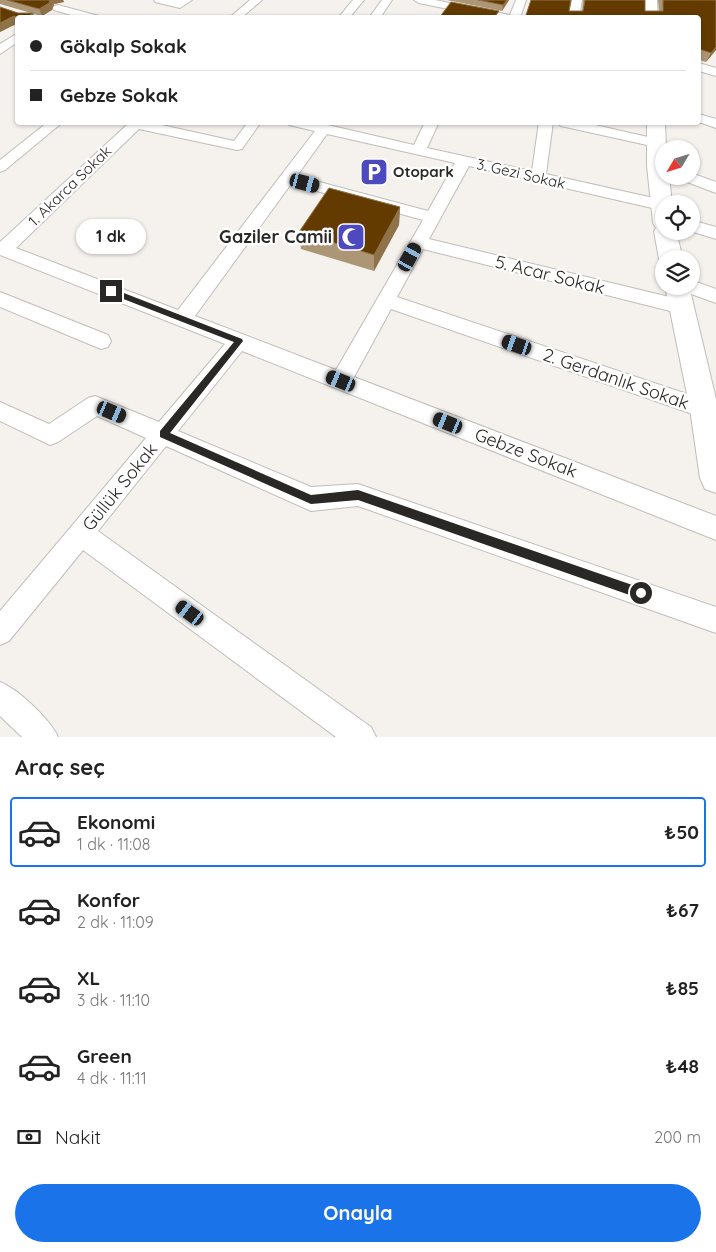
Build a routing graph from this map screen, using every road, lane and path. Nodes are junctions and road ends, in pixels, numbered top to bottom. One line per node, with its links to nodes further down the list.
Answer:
1 (70, 0): 13 (street)
2 (159, 0): 10 (street)
3 (257, 0): 14 (street)
4 (358, 0): 15 (street)
5 (388, 0): 16 (street)
6 (419, 0): 12 (street)
7 (521, 0): 19 (street)
8 (577, 0): 20 (street)
9 (650, 0): 21 (main road)
10 (184, 2)
11 (469, 4): 12 (street); 18 (street)
12 (449, 6): 17 (street)
13 (80, 15)
14 (238, 15)
15 (346, 15)
16 (376, 15)
17 (444, 15)
18 (503, 15)
19 (514, 15)
20 (574, 15)
21 (651, 15)
22 (15, 39): 23 (street)
23 (0, 50)
24 (701, 68): 25 (street)
25 (716, 72)
26 (701, 119): 27 (street)
27 (716, 124)
28 (53, 125): 42 (street)
29 (135, 125): 52 (street, 1. Akarca Sokak)
30 (141, 125): 31 (street)
31 (253, 125)
32 (305, 125): 37 (street, 3. Gezi Sokak)
33 (431, 125): 40 (street)
34 (546, 125): 44 (street)
35 (575, 125): 39 (street)
36 (656, 125): 38 (main road)
37 (323, 130): 40 (street, 3. Gezi Sokak); 43 (street)
38 (656, 140)
39 (655, 143)
40 (418, 151): 41 (street, 3. Gezi Sokak)
41 (464, 161): 44 (street, 3. Gezi Sokak); 48 (street)
42 (0, 167)
43 (287, 178): 48 (street); 59 (street)
44 (538, 178): 47 (street, 3. Gezi Sokak)
45 (700, 182): 46 (street)
46 (716, 188)
47 (655, 216)
48 (432, 217): 51 (street)
49 (700, 229): 50 (street)
50 (716, 233)
51 (418, 242): 53 (street, 5. Acar Sokak); 58 (street)
52 (2, 248): 59 (street, Gebze Sokak)
53 (655, 288)
54 (683, 295): 63 (main road)
55 (700, 295): 56 (street, 5. Acar Sokak)
56 (716, 296)
57 (0, 299): 60 (street)
58 (386, 300): 62 (street); 63 (street, 2. Gerdanlık Sokak)
59 (182, 319): 61 (street, Gebze Sokak)
60 (101, 340)
61 (239, 341): 62 (street, Gebze Sokak); 65 (street, Güllük Sokak)
62 (341, 381): 67 (street, Gebze Sokak)
63 (706, 390): 66 (main road)
64 (0, 411): 65 (street)
65 (163, 434): 68 (street, Güllük Sokak); 70 (street)
66 (716, 478)
67 (716, 528)
68 (81, 534): 69 (street, Güllük Sokak); 73 (street)
69 (4, 618)
70 (716, 620)
71 (0, 696): 72 (street)
72 (43, 737)
73 (361, 737)

